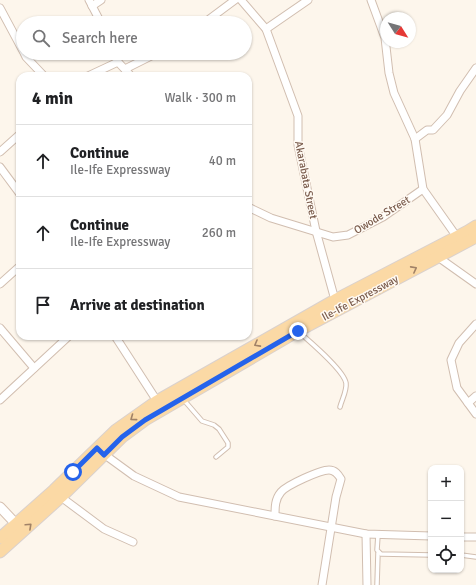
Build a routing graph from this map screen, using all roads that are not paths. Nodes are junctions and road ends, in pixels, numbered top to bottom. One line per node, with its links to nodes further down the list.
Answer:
1 (101, 0): 6 (street)
2 (235, 0): 9 (street)
3 (241, 0): 10 (street, Akarabata Street)
4 (308, 0): 10 (street)
5 (371, 0): 21 (street)
6 (91, 3): 8 (street)
7 (0, 8): 11 (street)
8 (98, 16)
9 (213, 16)
10 (266, 29): 28 (street, Akarabata Street)
11 (16, 39)
12 (29, 60): 17 (street)
13 (143, 60): 16 (street)
14 (118, 62): 16 (street); 18 (street)
15 (476, 68): 21 (street)
16 (125, 69): 19 (street)
17 (40, 72)
18 (95, 72)
19 (128, 72)
20 (16, 138): 22 (street)
21 (415, 139): 25 (street)
22 (0, 152)
23 (0, 167): 24 (street)
24 (16, 189)
25 (423, 189): 28 (street, Owode Street); 29 (street)
26 (252, 209): 28 (street, Owode Street)
27 (476, 226): 29 (main road, Ile-Ife Expressway)
28 (316, 231): 35 (street, Akarabata Street)
29 (457, 237): 35 (main road, Ile-Ife Expressway)
30 (476, 237): 31 (main road, Ile-Ife Expressway)
31 (438, 257): 34 (street); 38 (main road, Ile-Ife Expressway, one-way to 31)
32 (16, 270): 33 (street)
33 (0, 284)
34 (476, 284)
35 (335, 300): 45 (main road, Ile-Ife Expressway, one-way to 45)
36 (476, 324): 46 (street)
37 (0, 328): 41 (street)
38 (298, 331): 43 (main road, Ile-Ife Expressway); 47 (lane)
39 (65, 340): 41 (street)
40 (118, 340): 45 (street)
41 (34, 368): 44 (street)
42 (476, 396): 46 (street)
43 (183, 398): 49 (main road, Ile-Ife Expressway); 50 (lane)
44 (0, 400)
45 (157, 401): 49 (main road, Ile-Ife Expressway, one-way to 49)
46 (468, 403): 48 (street)
47 (340, 407)
48 (476, 414)
49 (101, 452): 51 (main road, Ile-Ife Expressway); 53 (street); 54 (main road, Ile-Ife Expressway)
50 (216, 458)
51 (61, 497): 62 (street); 63 (main road, Ile-Ife Expressway, one-way to 51)
52 (0, 507): 54 (street)
53 (275, 516): 55 (street); 55 (street)
54 (16, 524): 61 (main road, Ile-Ife Expressway)
55 (331, 527): 56 (street); 68 (street)
56 (366, 534): 57 (street); 69 (street)
57 (378, 535): 58 (street); 64 (lane)
58 (428, 536)
59 (464, 537): 60 (street)
60 (476, 537)
61 (0, 538)
62 (133, 542)
63 (0, 552)
64 (378, 553): 65 (lane); 70 (lane)
65 (428, 555)
66 (464, 555): 67 (lane)
67 (476, 557)
68 (322, 585)
69 (367, 585)
70 (377, 585)

